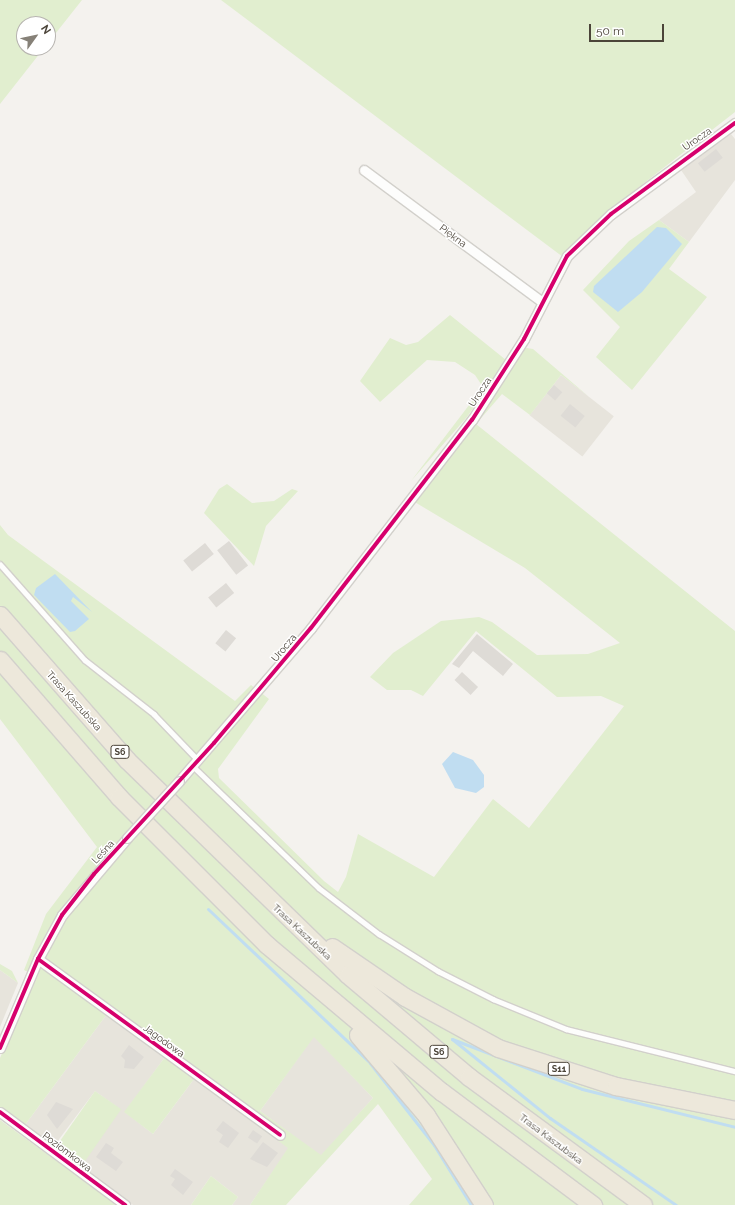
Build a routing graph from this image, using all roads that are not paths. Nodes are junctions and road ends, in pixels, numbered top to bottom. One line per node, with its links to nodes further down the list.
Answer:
1 (735, 123): 3 (street, Urocza)
2 (364, 170): 3 (street, Piękna)
3 (541, 301): 7 (street, Urocza)
4 (0, 564): 8 (lane)
5 (0, 615): 9 (highway, Trasa Kaszubska / S6)
6 (0, 660): 11 (highway)
7 (256, 693): 8 (street, Leśna)
8 (195, 763): 10 (street, Leśna, bridge); 13 (lane)
9 (249, 881): 14 (highway, S11); 20 (highway, Trasa Kaszubska / S6)
10 (38, 959): 12 (street, Leśna); 16 (street, Jagodowa)
11 (292, 968): 18 (highway); 19 (highway)
12 (0, 1048)
13 (735, 1071)
14 (735, 1110)
15 (0, 1112): 17 (street, Poziomkowa)
16 (280, 1135)
17 (125, 1205)
18 (484, 1205)
19 (593, 1205)
20 (643, 1205)

